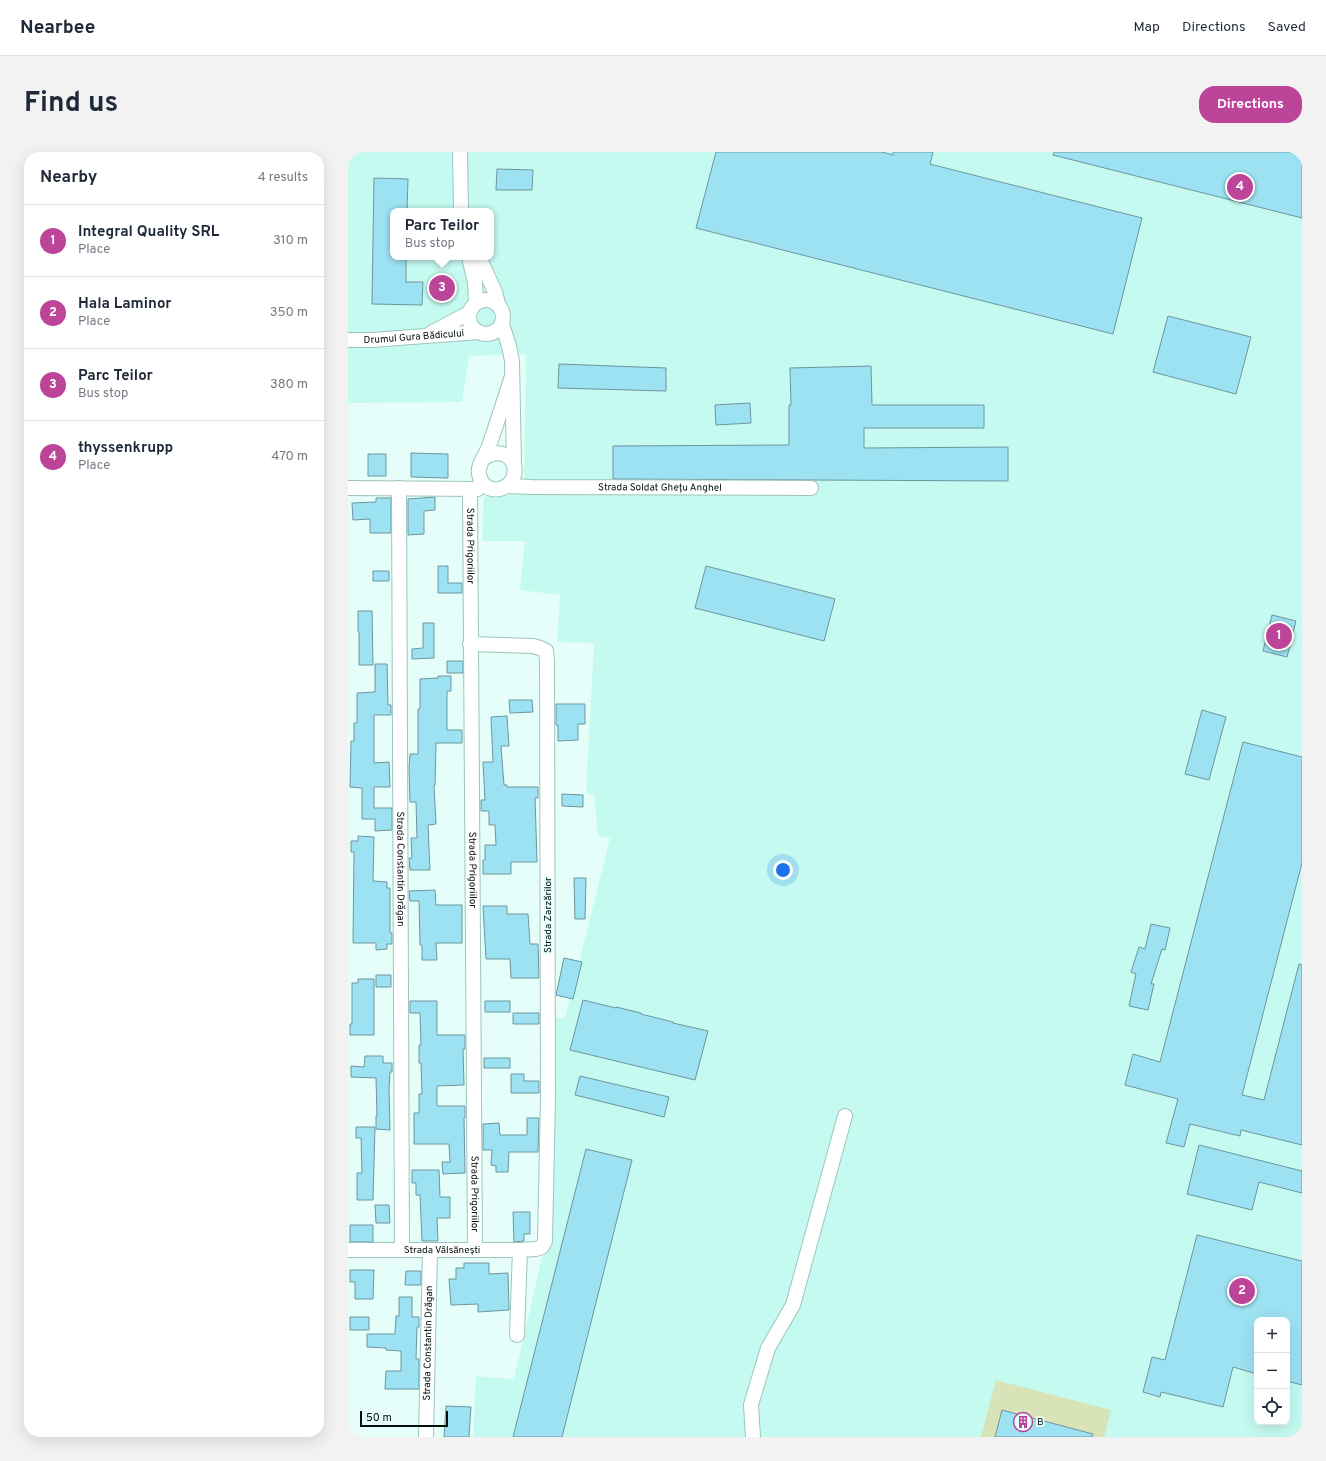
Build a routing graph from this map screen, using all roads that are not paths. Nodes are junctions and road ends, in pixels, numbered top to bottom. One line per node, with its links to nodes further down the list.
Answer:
1 (460, 152): 2 (street)
2 (461, 208)
3 (470, 260): 6 (street)
4 (480, 260): 5 (street)
5 (498, 304): 6 (street); 7 (street)
6 (473, 308): 8 (street); 9 (street)
7 (502, 324): 8 (street); 11 (street)
8 (485, 333): 9 (street, Drumul Gura Bădicului); 11 (street, Drumul Gura Bădicului)
9 (423, 337): 10 (street, Drumul Gura Bădicului)
10 (348, 340)
11 (507, 340): 12 (street)
12 (511, 379): 13 (street); 14 (street)
13 (484, 458): 14 (street); 15 (street)
14 (514, 464): 16 (street)
15 (479, 475): 19 (street); 21 (street)
16 (508, 486): 19 (street); 20 (street, Strada Soldat Ghețu Anghel)
17 (348, 488): 18 (street)
18 (398, 488): 21 (street); 26 (street, Strada Constantin Drăgan)
19 (491, 488): 21 (street)
20 (811, 488)
21 (470, 489): 22 (street, Strada Prigoriilor)
22 (470, 644): 24 (street, Strada Zarzărilor); 28 (street, Strada Prigoriilor)
23 (845, 1116): 32 (street)
24 (536, 1249): 29 (street, Strada Vâlsănești)
25 (348, 1250): 26 (street, Strada Vâlsănești)
26 (402, 1250): 27 (street, Strada Vâlsănești)
27 (430, 1250): 28 (street, Strada Vâlsănești); 31 (street, Strada Constantin Drăgan)
28 (475, 1250): 29 (street, Strada Vâlsănești)
29 (520, 1250): 30 (street)
30 (517, 1335)
31 (426, 1437)
32 (753, 1437)

